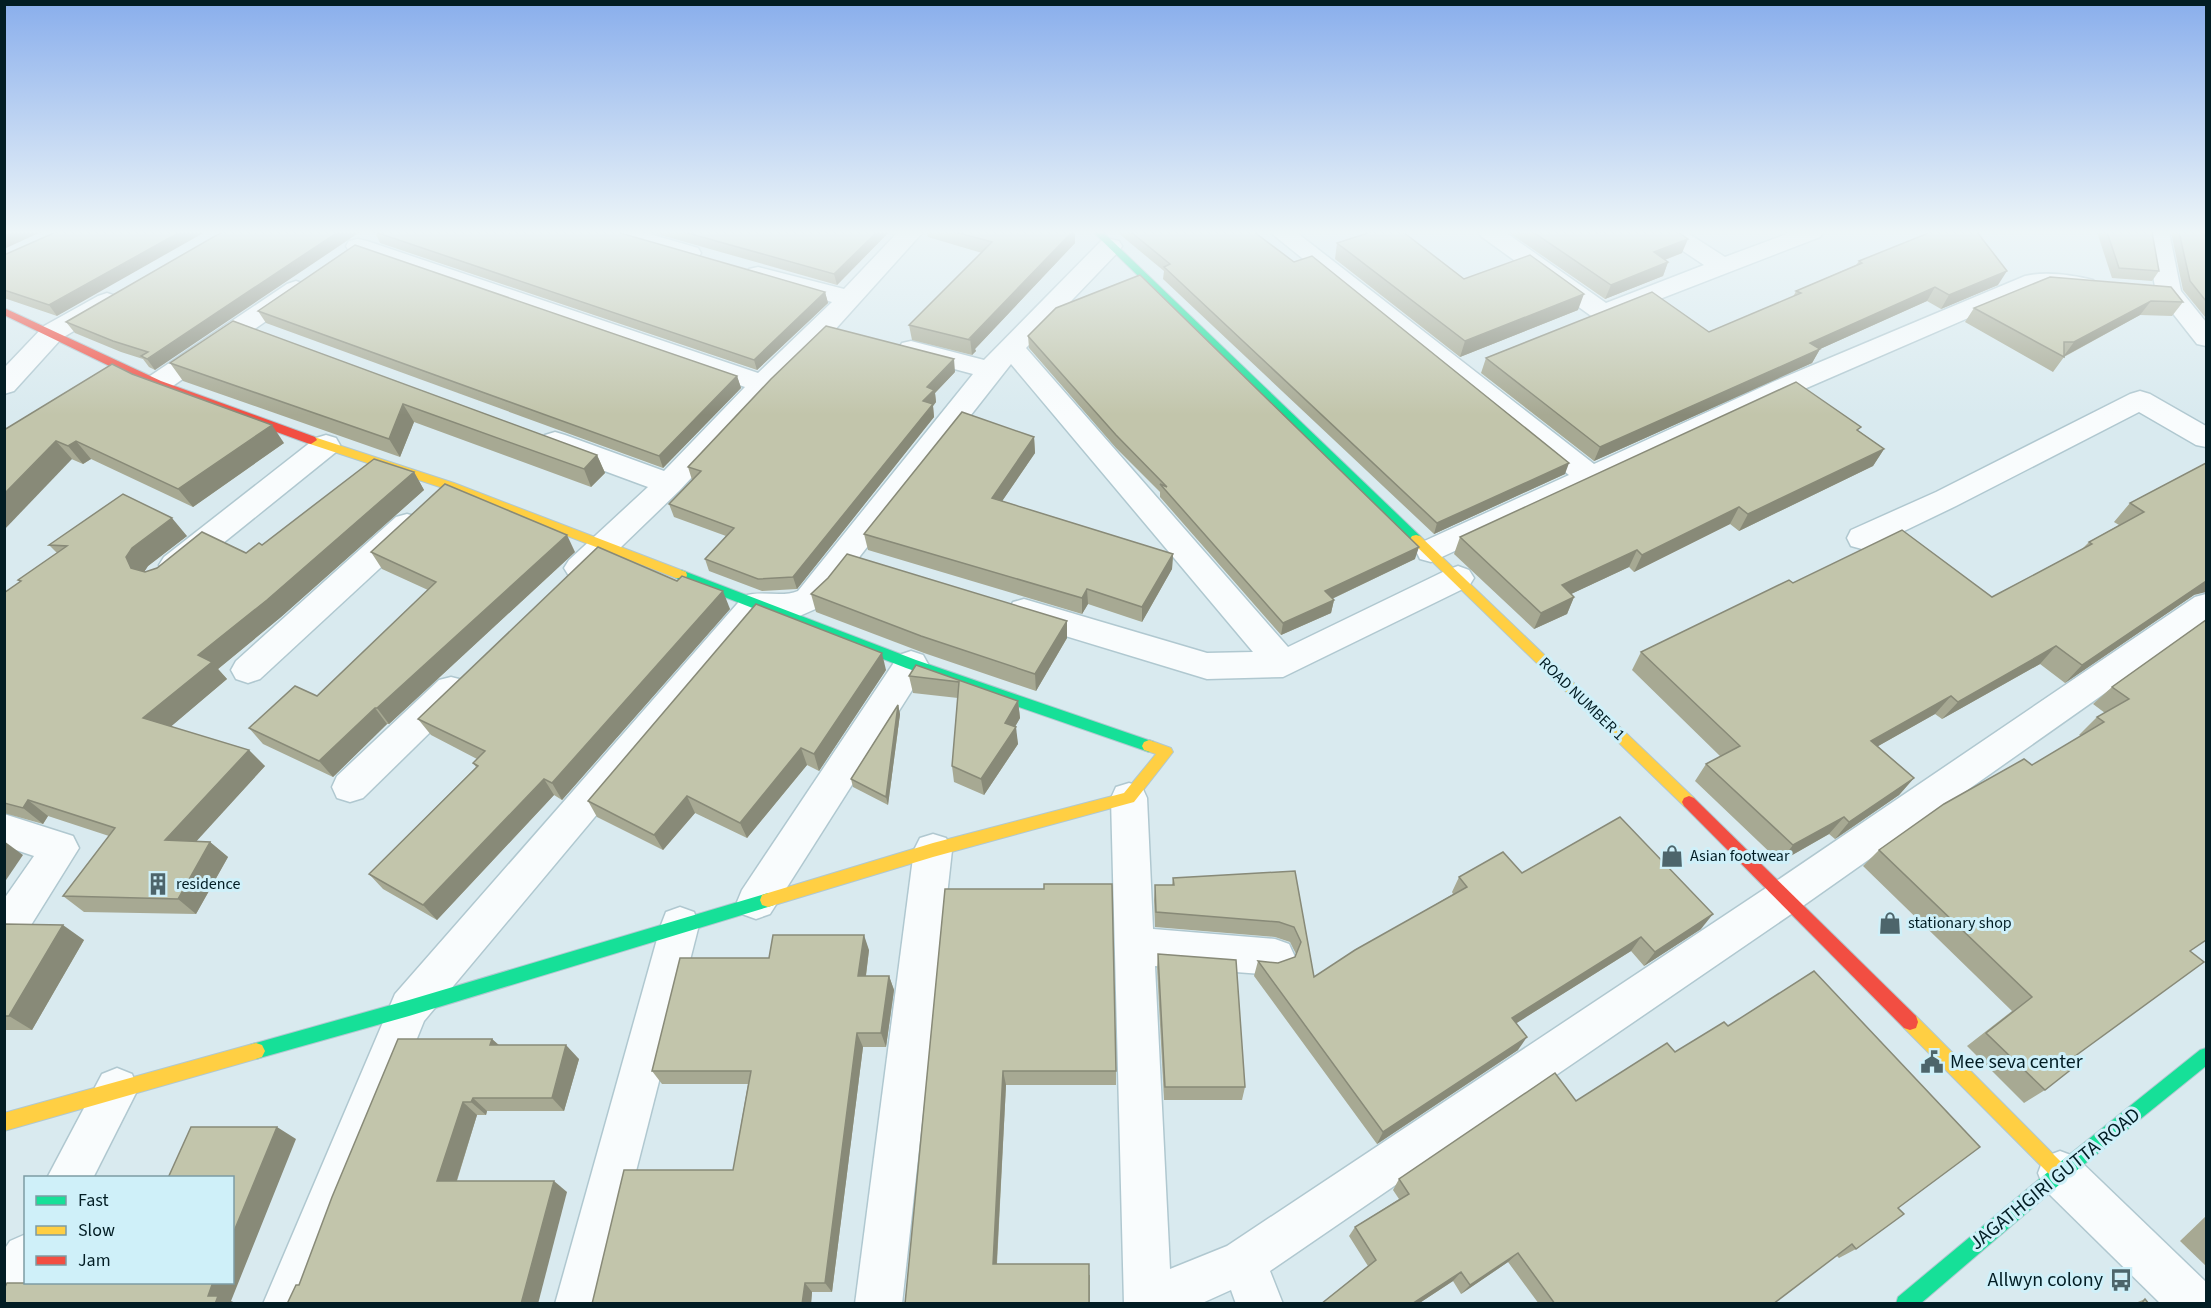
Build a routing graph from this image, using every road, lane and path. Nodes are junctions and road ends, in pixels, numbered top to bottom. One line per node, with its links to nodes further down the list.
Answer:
1 (120, 293): 16 (street)
2 (290, 293): 15 (street)
3 (454, 293): 24 (street)
4 (830, 293): 13 (street)
5 (853, 293): 13 (street)
6 (1058, 293): 20 (street)
7 (1161, 293): 34 (street, ROAD NUMBER 1)
8 (1359, 293): 22 (street)
9 (1563, 293): 10 (street)
10 (1653, 293)
11 (2005, 293): 29 (street)
12 (2160, 293): 17 (street)
13 (848, 298): 24 (street)
14 (4, 311): 16 (street)
15 (241, 327): 18 (street); 23 (street)
16 (53, 332): 23 (street); 25 (street)
17 (2206, 338)
18 (274, 339)
19 (890, 344): 20 (street)
20 (1001, 359): 35 (street); 44 (street)
21 (1488, 359): 22 (street)
22 (1456, 371): 29 (street)
23 (157, 384): 28 (street)
24 (763, 384): 30 (street)
25 (4, 385)
26 (526, 432): 30 (street)
27 (2206, 438): 32 (street)
28 (326, 445): 31 (street); 37 (street)
29 (1590, 476): 34 (street)
30 (669, 484): 33 (street)
31 (450, 486): 33 (street); 45 (street)
32 (1862, 538)
33 (604, 545): 39 (street); 41 (street)
34 (1431, 551): 38 (street, ROAD NUMBER 1)
35 (844, 556): 36 (street); 41 (street)
36 (878, 566)
37 (160, 576)
38 (1458, 578): 44 (street); 51 (street, ROAD NUMBER 1)
39 (562, 585)
40 (991, 601): 44 (street)
41 (755, 604): 43 (street); 57 (street)
42 (2206, 606): 51 (street)
43 (911, 664): 48 (street); 52 (street)
44 (1283, 664)
45 (248, 670)
46 (469, 674): 47 (street)
47 (350, 787)
48 (1129, 798): 50 (street); 55 (street)
49 (4, 830): 54 (street)
50 (933, 850): 52 (street); 69 (street)
51 (1786, 896): 61 (street, ROAD NUMBER 1); 64 (street)
52 (756, 902): 53 (street)
53 (680, 925): 57 (street); 68 (street)
54 (4, 933)
55 (1135, 946): 56 (street); 66 (street)
56 (1275, 957)
57 (409, 1008): 59 (street); 67 (street)
58 (2206, 1056): 61 (street, JAGATHGIRI GUTTA ROAD)
59 (117, 1089): 60 (street); 62 (street)
60 (4, 1122)
61 (2060, 1173): 71 (street, JAGATHGIRI GUTTA ROAD); 72 (street)
62 (70, 1176)
63 (24, 1260): 65 (street)
64 (1243, 1262): 66 (street); 70 (street)
65 (4, 1295)
66 (1148, 1303)
67 (286, 1304)
68 (578, 1304)
69 (878, 1304)
70 (1260, 1304)
71 (1905, 1304)
72 (2195, 1304)

